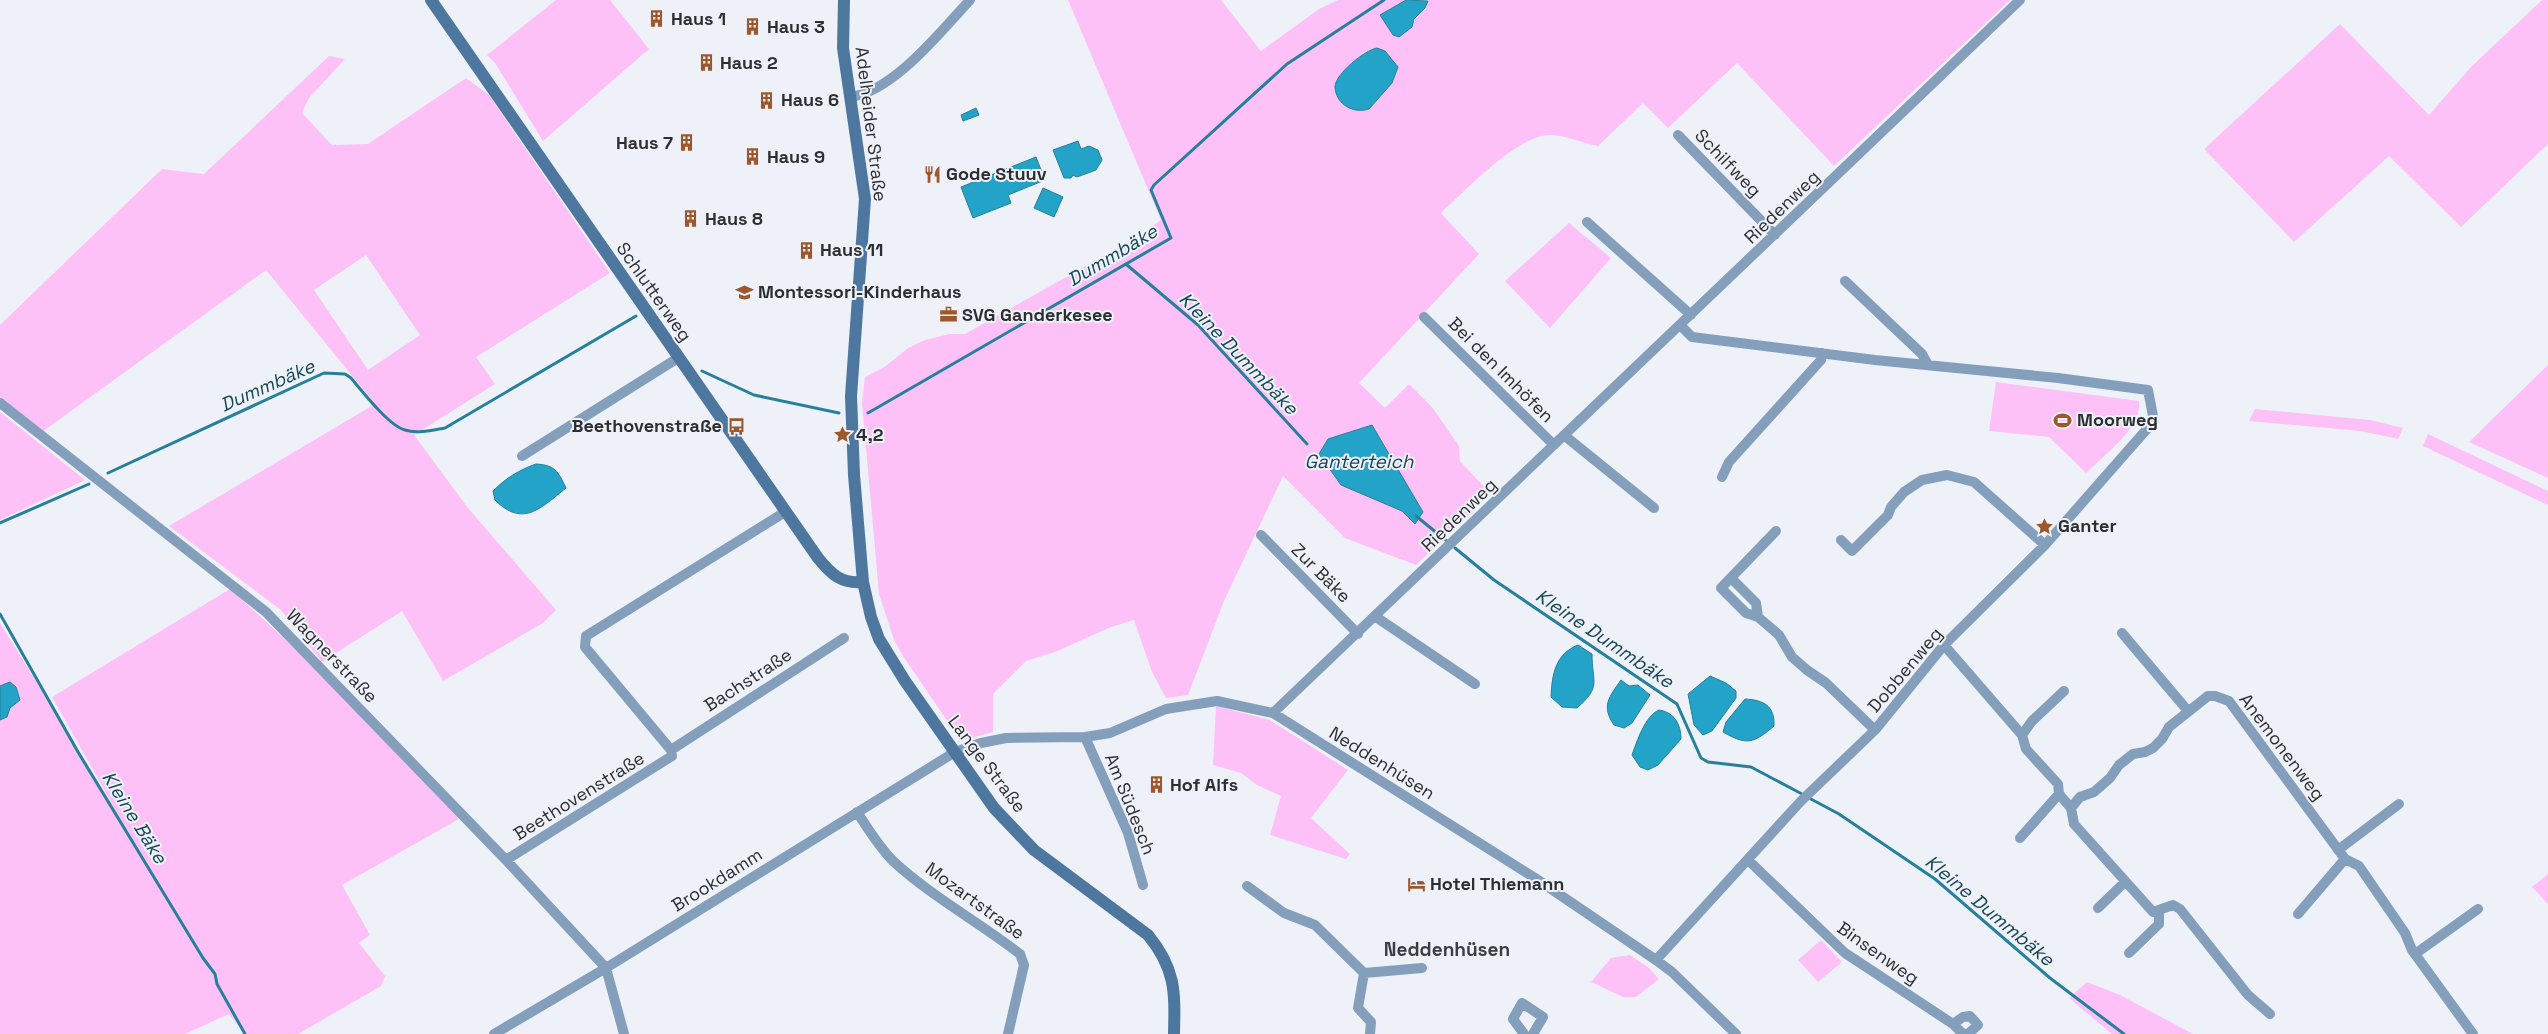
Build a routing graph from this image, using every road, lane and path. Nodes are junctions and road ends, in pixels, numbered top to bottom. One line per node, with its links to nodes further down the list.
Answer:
1 (431, 0): 14 (street, Schlutterweg)
2 (844, 0): 5 (street, Adelheider Straße)
3 (970, 0): 5 (street)
4 (2020, 0): 8 (street, Riedenweg)
5 (851, 97): 27 (street, Adelheider Straße)
6 (1678, 135): 8 (street, Schilfweg)
7 (1587, 222): 10 (street)
8 (1775, 235): 10 (street, Riedenweg)
9 (1844, 281): 15 (street)
10 (1691, 315): 12 (street, Riedenweg)
11 (1424, 317): 18 (street, Bei den Imhöfen)
12 (1680, 326): 13 (street); 17 (street, Riedenweg)
13 (1822, 353): 15 (street); 20 (street)
14 (678, 358): 19 (street); 22 (street, Schlutterweg)
15 (1928, 365): 26 (street, Dobbenweg)
16 (0, 403): 49 (street, Wagnerstraße)
17 (1565, 436): 18 (street, Riedenweg); 21 (street)
18 (1554, 445): 28 (street, Riedenweg)
19 (522, 456)
20 (1722, 477)
21 (1654, 508)
22 (785, 512): 27 (street, Schlutterweg); 40 (street, Beethovenstraße)
23 (1776, 531): 37 (street)
24 (1261, 535): 30 (street, Zur Bäke)
25 (1841, 540): 26 (street)
26 (2045, 545): 32 (street, Dobbenweg)
27 (863, 582): 41 (street, Lange Straße)
28 (1376, 617): 30 (street, Riedenweg); 33 (street)
29 (2122, 633): 35 (street)
30 (1358, 634): 36 (street, Riedenweg)
31 (844, 638): 40 (street, Bachstraße)
32 (1944, 645): 37 (street, Dobbenweg); 38 (street)
33 (1475, 684)
34 (2064, 691): 38 (street)
35 (2188, 712): 44 (street, Anemonenweg); 47 (street, Anemonenweg)
36 (1273, 713): 39 (street, Neddenhüsen); 60 (street, Neddenhüsen)
37 (1875, 730): 50 (street, Dobbenweg)
38 (2022, 735): 42 (street)
39 (1085, 737): 41 (street, Neddenhüsen); 52 (street, Am Südesch)
40 (670, 750): 49 (street, Beethovenstraße)
41 (955, 752): 45 (street, Brookdamm); 69 (street, Lange Straße)
42 (2058, 794): 44 (street); 46 (street)
43 (2399, 804): 47 (street)
44 (2071, 808): 51 (street)
45 (857, 812): 61 (street, Brookdamm); 68 (street, Mozartstraße)
46 (2020, 838)
47 (2338, 850): 48 (street, Anemonenweg)
48 (2345, 859): 57 (street); 59 (street, Anemonenweg)
49 (506, 860): 61 (street, Wagnerstraße)
50 (1748, 860): 60 (street, Dobbenweg); 65 (street, Binsenweg)
51 (2125, 882): 54 (street); 56 (street)
52 (1143, 885)
53 (1247, 886): 63 (street)
54 (2098, 908)
55 (2478, 909): 59 (street)
56 (2159, 911): 58 (street); 64 (street)
57 (2298, 914)
58 (2129, 953)
59 (2415, 954): 76 (street, Anemonenweg)
60 (1656, 960): 73 (street, Neddenhüsen)
61 (606, 968): 66 (street, Brookdamm); 67 (street)
62 (1422, 968): 63 (street)
63 (1364, 973): 70 (street)
64 (2270, 1014)
65 (1953, 1024): 74 (street, Binsenweg); 75 (street)
66 (494, 1034)
67 (624, 1034)
68 (1008, 1034)
69 (1174, 1034)
70 (1370, 1034)
71 (1524, 1034): 72 (street)
72 (1533, 1034)
73 (1736, 1034)
74 (1963, 1034)
75 (1968, 1034)
76 (2473, 1034)

